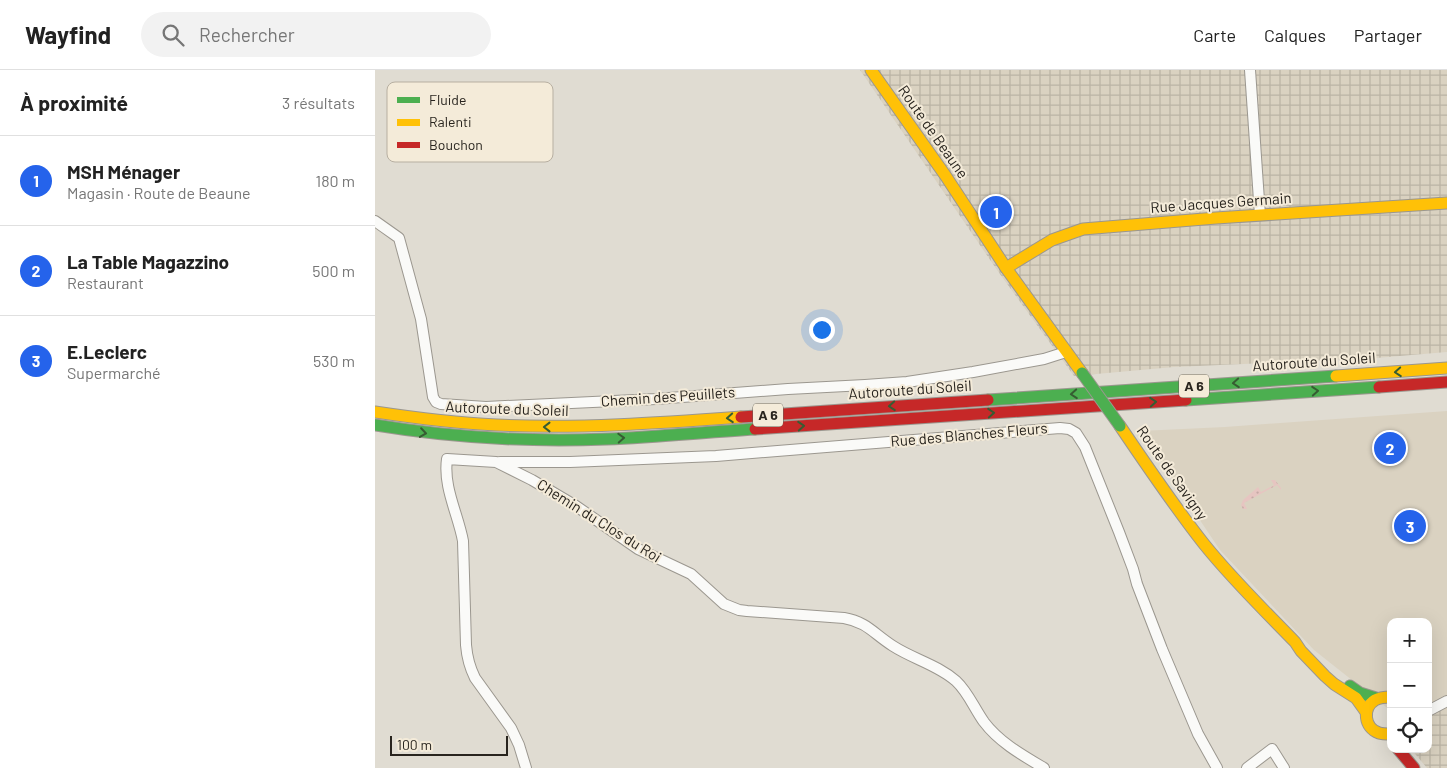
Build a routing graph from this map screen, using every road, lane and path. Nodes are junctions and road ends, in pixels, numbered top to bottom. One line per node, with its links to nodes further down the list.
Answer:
1 (871, 70): 6 (main road, Route de Beaune)
2 (1250, 70): 4 (street)
3 (1447, 203): 4 (main road, Rue Jacques Germain)
4 (1260, 215): 6 (main road, Rue Jacques Germain)
5 (375, 221): 8 (street, Chemin des Peuillets)
6 (1006, 268): 7 (main road, Route de Beaune)
7 (1037, 311): 8 (main road, Route de Savigny)
8 (1066, 352): 14 (main road, Route de Savigny, bridge)
9 (1447, 368): 11 (main road, Autoroute du Soleil / A 6, one-way to 11)
10 (1447, 382): 12 (main road, Autoroute du Soleil / A 6, one-way to 10)
11 (375, 412)
12 (375, 426)
13 (496, 462): 24 (street, Chemin du Clos du Roi); 25 (street, Chemin du Clos du Roi); 26 (street, Rue des Blanches Fleurs)
14 (1336, 683): 17 (main road, Route de Savigny); 21 (main road, Route de Savigny)
15 (1387, 696): 17 (main road)
16 (1447, 697): 19 (street)
17 (1376, 698): 21 (main road)
18 (1447, 701): 20 (street)
19 (1432, 703)
20 (1432, 709)
21 (1366, 712): 22 (main road, Route de Savigny)
22 (1387, 736)
23 (1402, 753): 29 (main road)
24 (526, 768)
25 (1044, 768)
26 (1217, 768)
27 (1247, 768): 28 (street)
28 (1284, 768)
29 (1413, 768)

